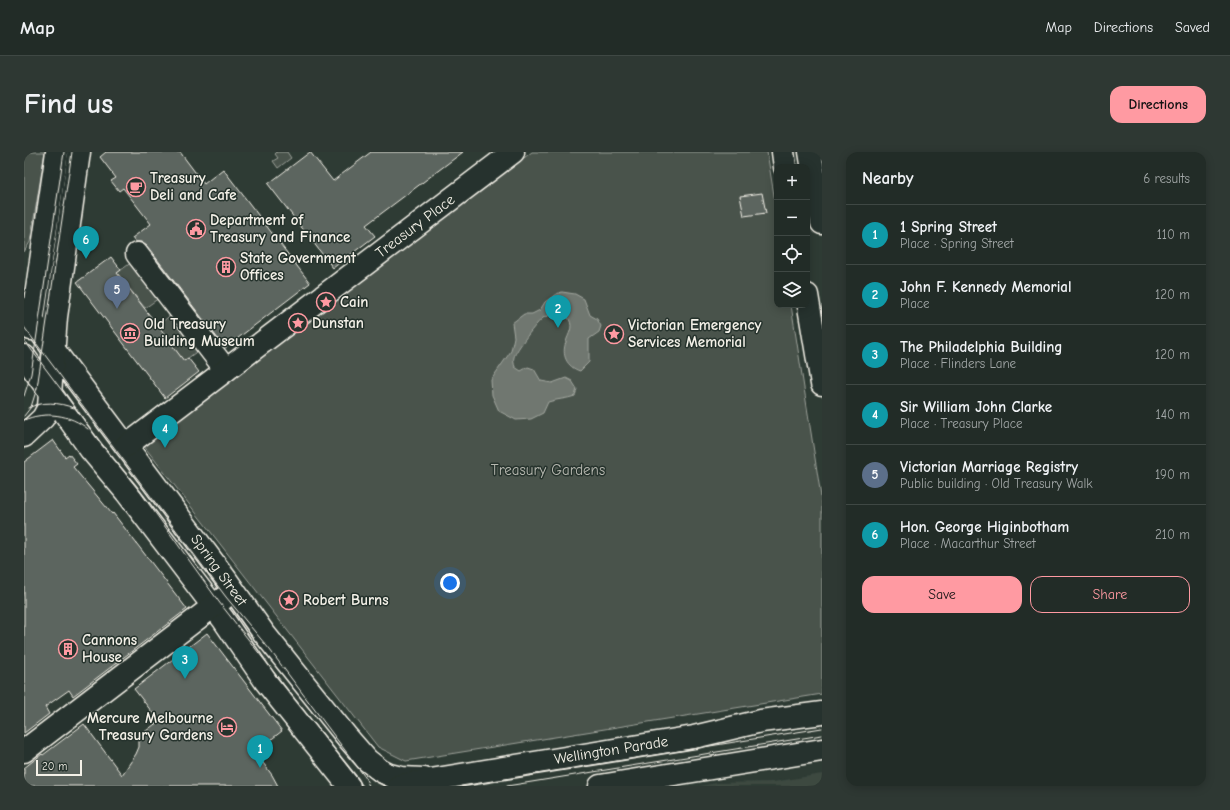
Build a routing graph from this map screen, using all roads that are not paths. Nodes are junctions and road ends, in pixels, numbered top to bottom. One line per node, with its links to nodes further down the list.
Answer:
1 (57, 152): 9 (street)
2 (79, 152): 13 (street)
3 (513, 152): 15 (street, Treasury Place)
4 (783, 152): 6 (street)
5 (810, 152): 7 (street)
6 (785, 164)
7 (822, 223)
8 (137, 254): 15 (street)
9 (40, 264): 10 (street); 12 (street)
10 (24, 281)
11 (809, 308): 16 (street)
12 (28, 315): 13 (street, Spring Street); 14 (street)
13 (54, 348): 17 (street); 20 (street, Spring Street)
14 (25, 362): 17 (street, Spring Street)
15 (226, 370): 20 (street, Treasury Place)
16 (822, 380)
17 (51, 393): 18 (street, Spring Street); 19 (street)
18 (70, 421): 19 (street); 22 (street, Spring Street)
19 (25, 435)
20 (126, 446): 21 (street, Spring Street)
21 (234, 590): 22 (street); 26 (street, Spring Street)
22 (213, 607): 25 (street); 27 (street, Spring Street)
23 (822, 713): 26 (street, Wellington Parade)
24 (822, 750): 29 (street)
25 (24, 751)
26 (446, 778): 28 (street, Wellington Parade)
27 (349, 786)
28 (398, 786)
29 (600, 786)

